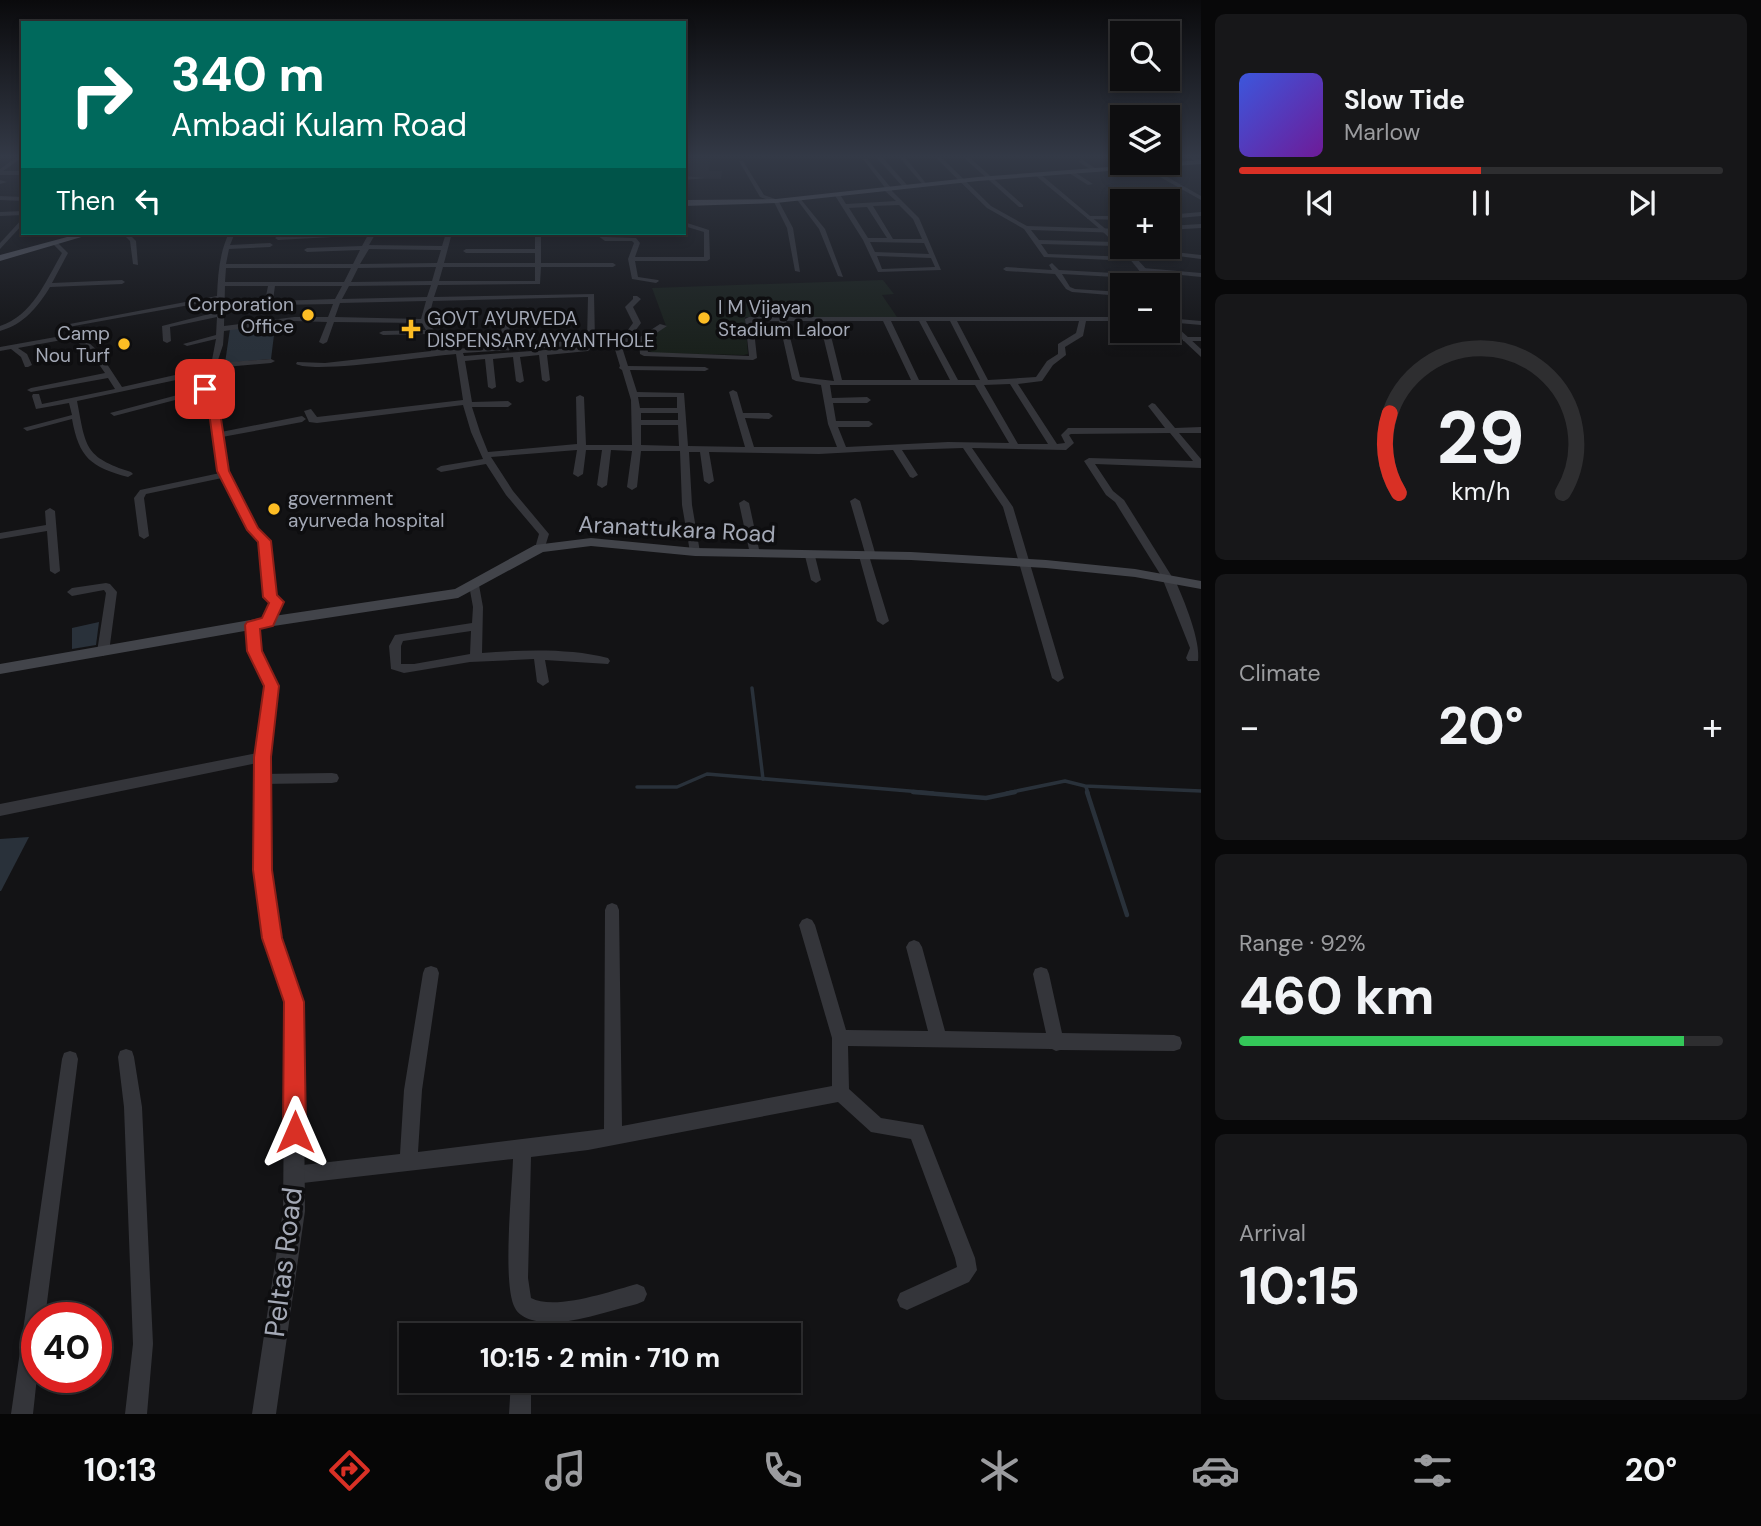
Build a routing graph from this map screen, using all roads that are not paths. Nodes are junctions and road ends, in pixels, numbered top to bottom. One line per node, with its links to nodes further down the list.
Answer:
1 (20, 223): 32 (street)
2 (787, 223): 58 (street)
3 (817, 223): 63 (street)
4 (856, 223): 25 (street)
5 (880, 223): 26 (street)
6 (917, 223): 27 (street)
7 (1016, 223): 11 (street)
8 (1094, 223): 13 (street)
9 (686, 225): 45 (street)
10 (1201, 226): 12 (street)
11 (1027, 229): 13 (street); 28 (street)
12 (1180, 229)
13 (1101, 230): 14 (street); 24 (street)
14 (1110, 230)
15 (84, 235): 29 (main road)
16 (127, 235): 49 (street)
17 (231, 235): 33 (street)
18 (325, 235): 23 (street)
19 (371, 235): 34 (street)
20 (448, 235): 35 (street)
21 (538, 235): 38 (street)
22 (600, 235): 47 (street)
23 (278, 237)
24 (1110, 238)
25 (866, 240): 26 (street); 39 (street)
26 (891, 240): 27 (street)
27 (926, 241): 42 (street)
28 (1037, 242): 30 (street); 43 (street)
29 (55, 243): 41 (main road); 70 (street)
30 (1110, 244)
31 (270, 246): 33 (street)
32 (0, 247)
33 (228, 247): 54 (street)
34 (366, 247): 35 (street); 36 (street); 50 (street)
35 (443, 248): 51 (street)
36 (307, 250)
37 (466, 251): 38 (street)
38 (538, 251): 52 (street)
39 (871, 254): 42 (street); 42 (street)
40 (1180, 255): 44 (street)
41 (2, 256)
42 (933, 256)
43 (1046, 256): 46 (street); 59 (street)
44 (1201, 257)
45 (707, 258): 47 (street); 55 (street)
46 (1110, 258)
47 (631, 259): 64 (street)
48 (1133, 259): 57 (street)
49 (136, 264)
50 (355, 265): 51 (street); 54 (street); 66 (street)
51 (438, 265): 52 (street); 67 (street)
52 (538, 265): 53 (street); 67 (street)
53 (612, 265)
54 (224, 266): 68 (street)
55 (712, 268)
56 (1006, 269): 59 (street)
57 (1143, 270): 60 (street); 62 (street)
58 (798, 271)
59 (1057, 272): 61 (street); 71 (street)
60 (1146, 273)
61 (1110, 275)
62 (1201, 275)
63 (841, 276)
64 (656, 281)
65 (122, 282): 70 (street)
66 (347, 282): 67 (street); 69 (street); 75 (street)
67 (434, 283): 74 (street)
68 (220, 284): 69 (street); 73 (street)
69 (272, 284): 75 (street)
70 (47, 285): 92 (street)
71 (1110, 293)
72 (635, 296): 105 (street)
73 (219, 298): 77 (street); 93 (street)
74 (430, 301): 75 (street); 87 (street); 103 (street)
75 (337, 303): 86 (street)
76 (506, 310): 108 (street)
77 (219, 314): 83 (street); 95 (street)
78 (921, 318): 79 (street); 81 (street); 127 (street)
79 (952, 318): 80 (street); 128 (street)
80 (1083, 318): 82 (street); 129 (street)
81 (886, 319): 85 (street); 126 (street)
82 (1110, 319)
83 (191, 320): 101 (street); 102 (street)
84 (782, 320): 85 (street); 98 (street); 130 (street)
85 (818, 320): 131 (street)
86 (329, 321): 89 (street); 95 (street); 104 (street)
87 (424, 321): 89 (street); 94 (street)
88 (1180, 321): 90 (street)
89 (387, 322): 96 (street)
90 (1201, 323)
91 (663, 326): 98 (street)
92 (0, 329)
93 (69, 329): 107 (street); 123 (street)
94 (431, 332): 96 (street); 111 (street)
95 (221, 333): 102 (street); 119 (street)
96 (383, 333): 106 (street)
97 (1180, 333): 99 (street)
98 (642, 339): 105 (street)
99 (1186, 339): 100 (street); 112 (street)
100 (1201, 339)
101 (167, 341)
102 (187, 341)
103 (591, 341): 105 (street); 108 (street); 110 (street)
104 (323, 342)
105 (620, 342): 120 (street)
106 (379, 343)
107 (11, 346): 109 (street); 118 (street)
108 (505, 346): 114 (street)
109 (0, 349)
110 (542, 352): 113 (street); 124 (street)
111 (435, 353): 114 (street); 117 (street)
112 (1201, 353)
113 (516, 354): 115 (street); 125 (street)
114 (460, 355): 115 (street); 141 (street)
115 (489, 357): 132 (street)
116 (271, 361): 119 (street)
117 (300, 364)
118 (28, 365)
119 (214, 366): 122 (street)
120 (623, 368): 121 (street); 136 (street)
121 (705, 369)
122 (198, 374): 133 (street); 134 (street)
123 (109, 375): 133 (street); 138 (street)
124 (546, 380)
125 (520, 381)
126 (916, 382): 127 (street); 131 (street)
127 (954, 382): 128 (street)
128 (981, 382): 129 (street); 160 (street)
129 (1013, 382): 163 (street)
130 (825, 383): 131 (street); 140 (street)
131 (839, 383)
132 (492, 387)
133 (120, 390): 138 (street)
134 (205, 390): 146 (street); 158 (street)
135 (733, 392): 148 (street)
136 (633, 394): 144 (street); 145 (street)
137 (580, 397): 161 (street)
138 (73, 400): 149 (street)
139 (867, 400): 140 (street)
140 (828, 401): 153 (street)
141 (468, 403): 142 (street); 147 (street); 170 (street)
142 (508, 404)
143 (1152, 406): 156 (street)
144 (682, 410): 145 (street); 151 (street)
145 (634, 411): 152 (street)
146 (114, 413)
147 (305, 415): 158 (street)
148 (740, 415): 150 (street); 168 (street)
149 (76, 416): 155 (street); 173 (street)
150 (769, 416)
151 (683, 422): 152 (street); 166 (street)
152 (635, 423): 165 (street)
153 (832, 424): 154 (street); 169 (street)
154 (869, 424)
155 (27, 428)
156 (1171, 429): 157 (street); 163 (street); 171 (street)
157 (1201, 430)
158 (217, 435): 175 (street)
159 (966, 445): 160 (street); 162 (street); 191 (street)
160 (1015, 446): 163 (street)
161 (582, 447): 164 (street); 170 (street); 174 (street)
162 (896, 447): 169 (street); 176 (street)
163 (1054, 447)
164 (607, 448): 165 (street); 178 (street)
165 (637, 448): 166 (street); 179 (street)
166 (686, 448): 167 (street); 187 (street)
167 (704, 449): 168 (street); 177 (street)
168 (750, 449): 169 (street)
169 (842, 449)
170 (488, 458): 172 (street); 186 (street)
171 (1201, 465): 194 (street)
172 (441, 469)
173 (128, 474)
174 (578, 474)
175 (225, 475): 185 (street); 199 (street)
176 (914, 475)
177 (709, 481)
178 (602, 485)
179 (632, 487)
180 (855, 501): 190 (street)
181 (744, 503): 188 (street)
182 (50, 511): 183 (street)
183 (50, 527): 184 (street); 192 (street)
184 (0, 536)
185 (144, 536)
186 (540, 548): 187 (main road, Aranattukara Road); 195 (main road, Aranattukara Road)
187 (695, 552): 188 (main road, Aranattukara Road)
188 (755, 554): 189 (main road, Aranattukara Road)
189 (810, 556): 190 (main road, Aranattukara Road); 193 (street)
190 (867, 556): 191 (main road, Aranattukara Road); 198 (street)
191 (1024, 562): 194 (main road, Aranattukara Road); 207 (street)
192 (55, 571)
193 (816, 580)
194 (1169, 580): 196 (main road, Aranattukara Road); 204 (street)
195 (474, 585): 199 (main road, Aranattukara Road); 200 (street)
196 (1201, 585)
197 (72, 592): 201 (street)
198 (883, 621)
199 (260, 624): 201 (main road, Aranattukara Road); 209 (street, Peltas Road)
200 (477, 626): 203 (street); 203 (street)
201 (103, 652): 206 (main road, Aranattukara Road)
202 (539, 654): 203 (street); 205 (street); 208 (street)
203 (476, 657)
204 (1193, 658)
205 (604, 661)
206 (0, 669)
207 (1058, 678)
208 (543, 682)
209 (262, 757): 211 (street, Peltas Road); 212 (street)
210 (332, 778): 211 (street)
211 (261, 779): 228 (street, Peltas Road)
212 (0, 810)
213 (612, 909): 225 (street)
214 (807, 925): 218 (street)
215 (914, 947): 219 (street)
216 (431, 973): 227 (street)
217 (1041, 974): 221 (street)
218 (840, 1038): 219 (street); 224 (street)
219 (939, 1040): 221 (street)
220 (1174, 1042): 221 (street)
221 (1056, 1043)
222 (126, 1057): 233 (street)
223 (70, 1059): 232 (street)
224 (841, 1093): 225 (street); 230 (street)
225 (612, 1136): 226 (street)
226 (522, 1150): 227 (street); 229 (street)
227 (408, 1161): 228 (street)
228 (294, 1175): 234 (street, Peltas Road)
229 (638, 1294)
230 (907, 1300)
231 (521, 1393): 235 (street)
232 (22, 1414)
233 (136, 1414)
234 (264, 1414)
235 (520, 1414)

